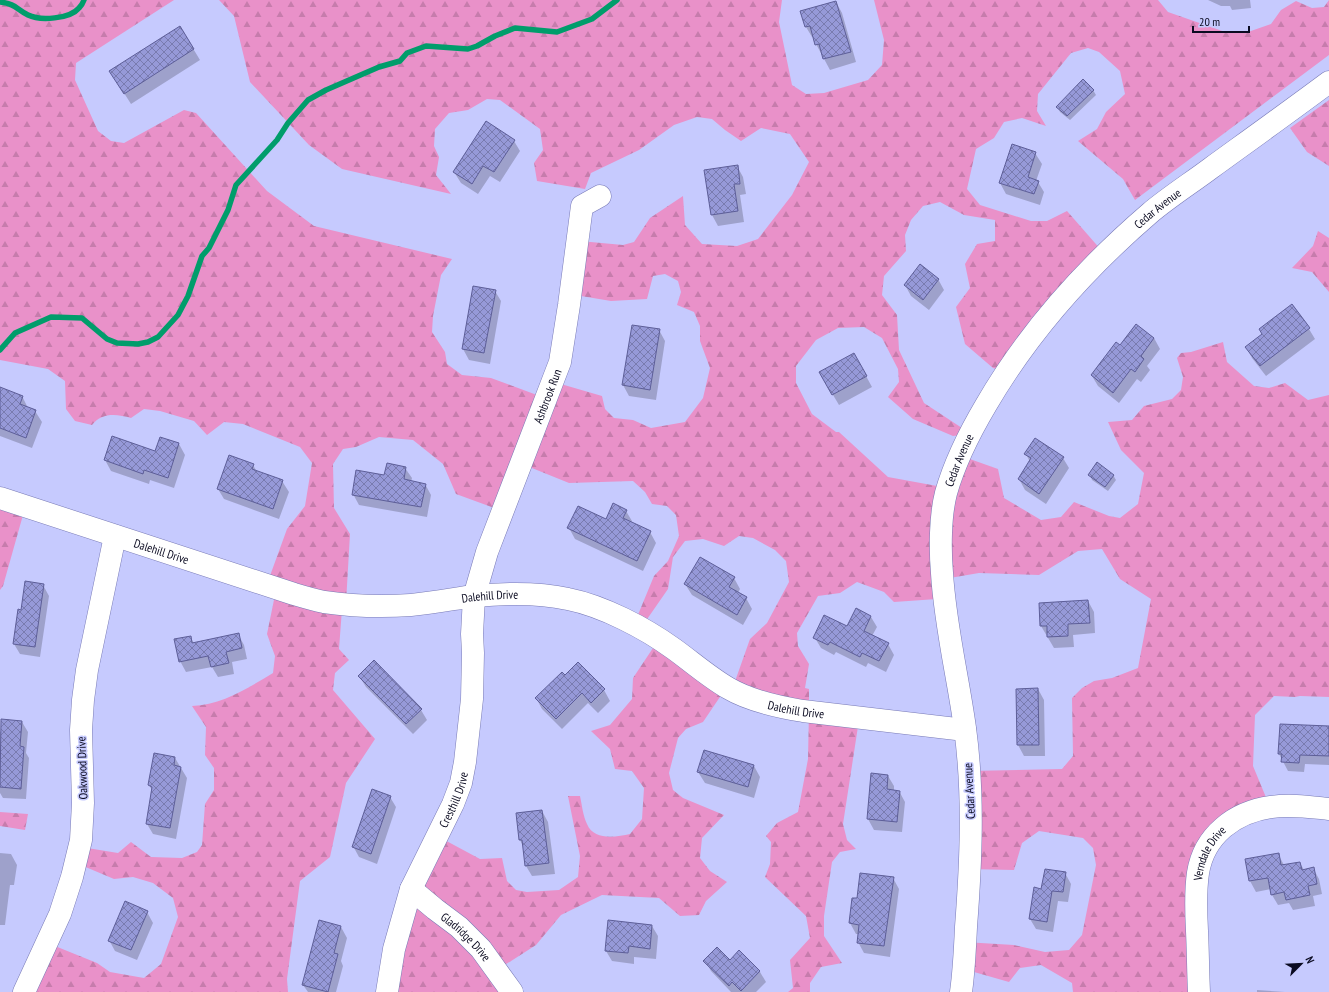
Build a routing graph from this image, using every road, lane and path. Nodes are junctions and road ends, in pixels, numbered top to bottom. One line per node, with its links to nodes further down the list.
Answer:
1 (1329, 82): 6 (street, Cedar Avenue)
2 (600, 196): 5 (street, Ashbrook Run)
3 (0, 498): 4 (street, Dalehill Drive)
4 (115, 536): 5 (street, Dalehill Drive); 9 (street, Oakwood Drive)
5 (474, 596): 6 (street, Dalehill Drive); 8 (street, Cresthill Drive)
6 (965, 730): 12 (street, Cedar Avenue)
7 (1329, 809): 13 (street, Verndale Drive)
8 (411, 889): 10 (street, Cresthill Drive); 11 (street, Gladridge Drive)
9 (24, 992)
10 (387, 992)
11 (512, 992)
12 (961, 992)
13 (1199, 992)

